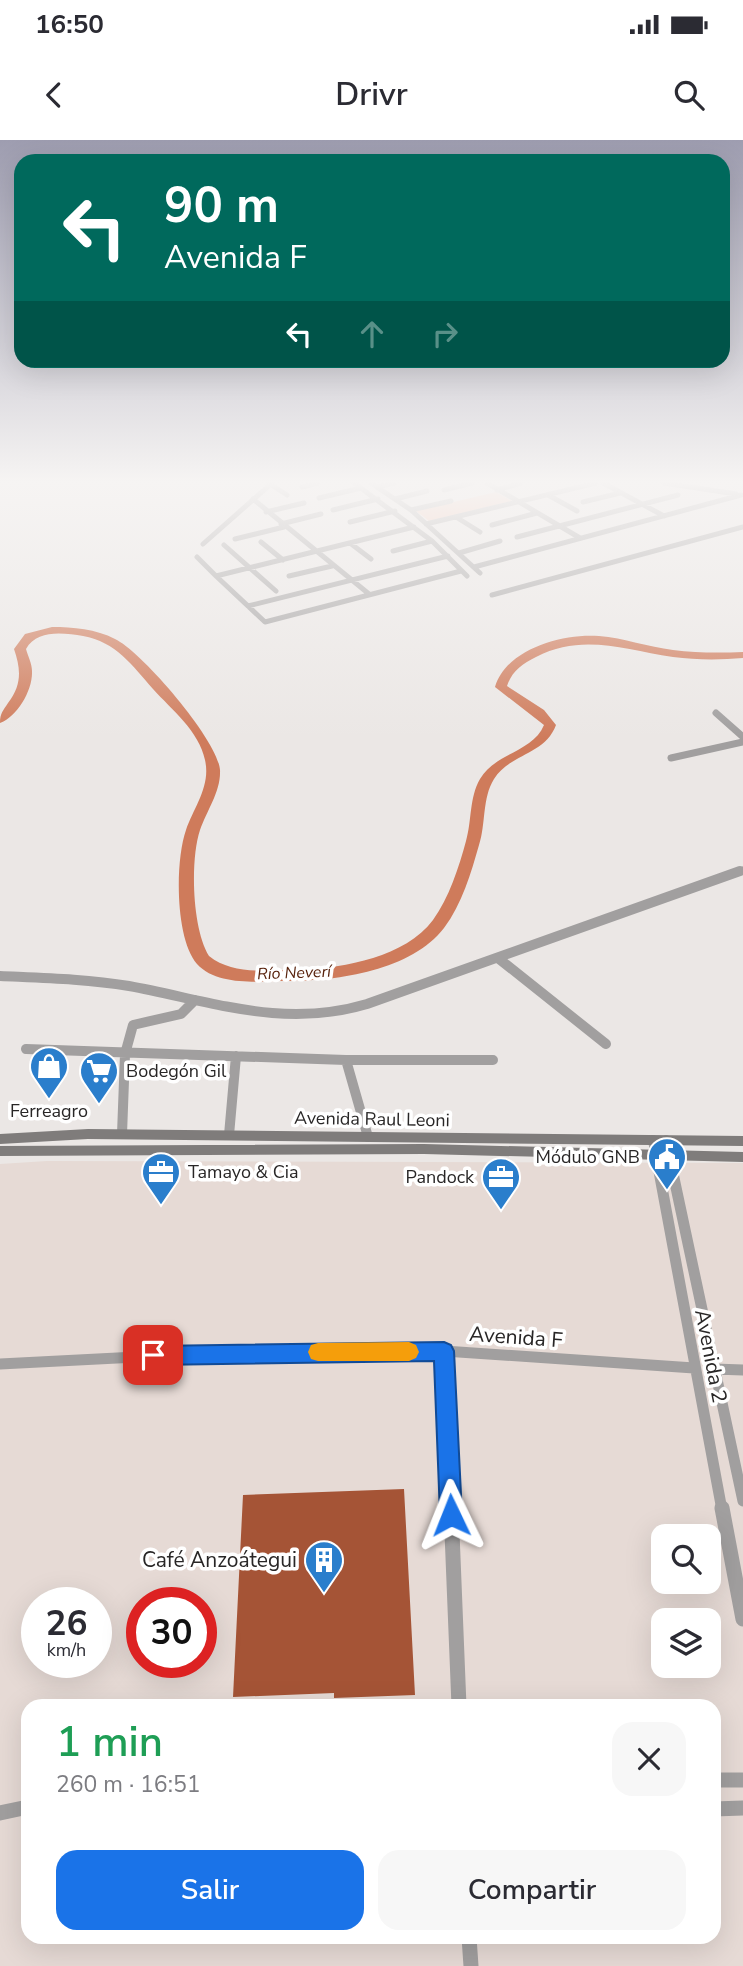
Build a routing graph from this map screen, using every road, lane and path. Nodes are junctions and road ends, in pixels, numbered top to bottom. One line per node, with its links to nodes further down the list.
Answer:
1 (208, 568): 11 (street)
2 (251, 568): 11 (street); 15 (street)
3 (322, 568): 12 (street)
4 (335, 568): 14 (street)
5 (398, 568): 14 (street)
6 (458, 568): 9 (street)
7 (475, 568): 10 (street)
8 (591, 568): 17 (street)
9 (461, 571): 13 (street); 16 (street)
10 (480, 573)
11 (216, 576): 18 (street)
12 (289, 576)
13 (467, 576)
14 (351, 580): 16 (street); 18 (street)
15 (276, 591)
16 (369, 594): 18 (street)
17 (492, 595)
18 (248, 606)
19 (716, 713): 20 (street)
20 (743, 737)
21 (743, 742): 22 (street)
22 (671, 758)
23 (743, 870): 24 (street)
24 (498, 958): 26 (street); 27 (street)
25 (0, 976): 26 (street)
26 (195, 1000): 29 (street)
27 (606, 1044)
28 (26, 1049): 29 (street)
29 (125, 1054): 30 (street); 33 (street)
30 (236, 1056): 31 (street); 34 (street)
31 (346, 1060): 32 (street); 35 (street)
32 (493, 1060)
33 (122, 1134): 34 (main road, Avenida Raul Leoni); 36 (main road, Avenida Raul Leoni)
34 (229, 1135): 35 (main road, Avenida Raul Leoni)
35 (368, 1136): 37 (main road, Avenida Raul Leoni)
36 (0, 1139)
37 (659, 1140): 38 (main road, Avenida Raul Leoni); 40 (street, Avenida 2)
38 (743, 1141)
39 (0, 1150): 40 (main road, Avenida Raul Leoni)
40 (662, 1156): 41 (main road, Avenida Raul Leoni); 44 (street, Avenida 2); 45 (street, Avenida 2)
41 (743, 1157)
42 (444, 1351): 43 (street, Avenida F); 44 (street, Avenida F); 49 (street)
43 (0, 1364)
44 (694, 1368): 48 (street, Avenida 2)
45 (714, 1369): 46 (street); 47 (street, Avenida 2)
46 (743, 1370)
47 (743, 1501)
48 (743, 1619)
49 (459, 1699)
50 (721, 1780): 51 (street)
51 (743, 1780)
52 (21, 1808): 55 (street)
53 (743, 1808): 54 (street)
54 (721, 1809)
55 (0, 1813)
56 (469, 1944): 57 (street)
57 (471, 1966)

